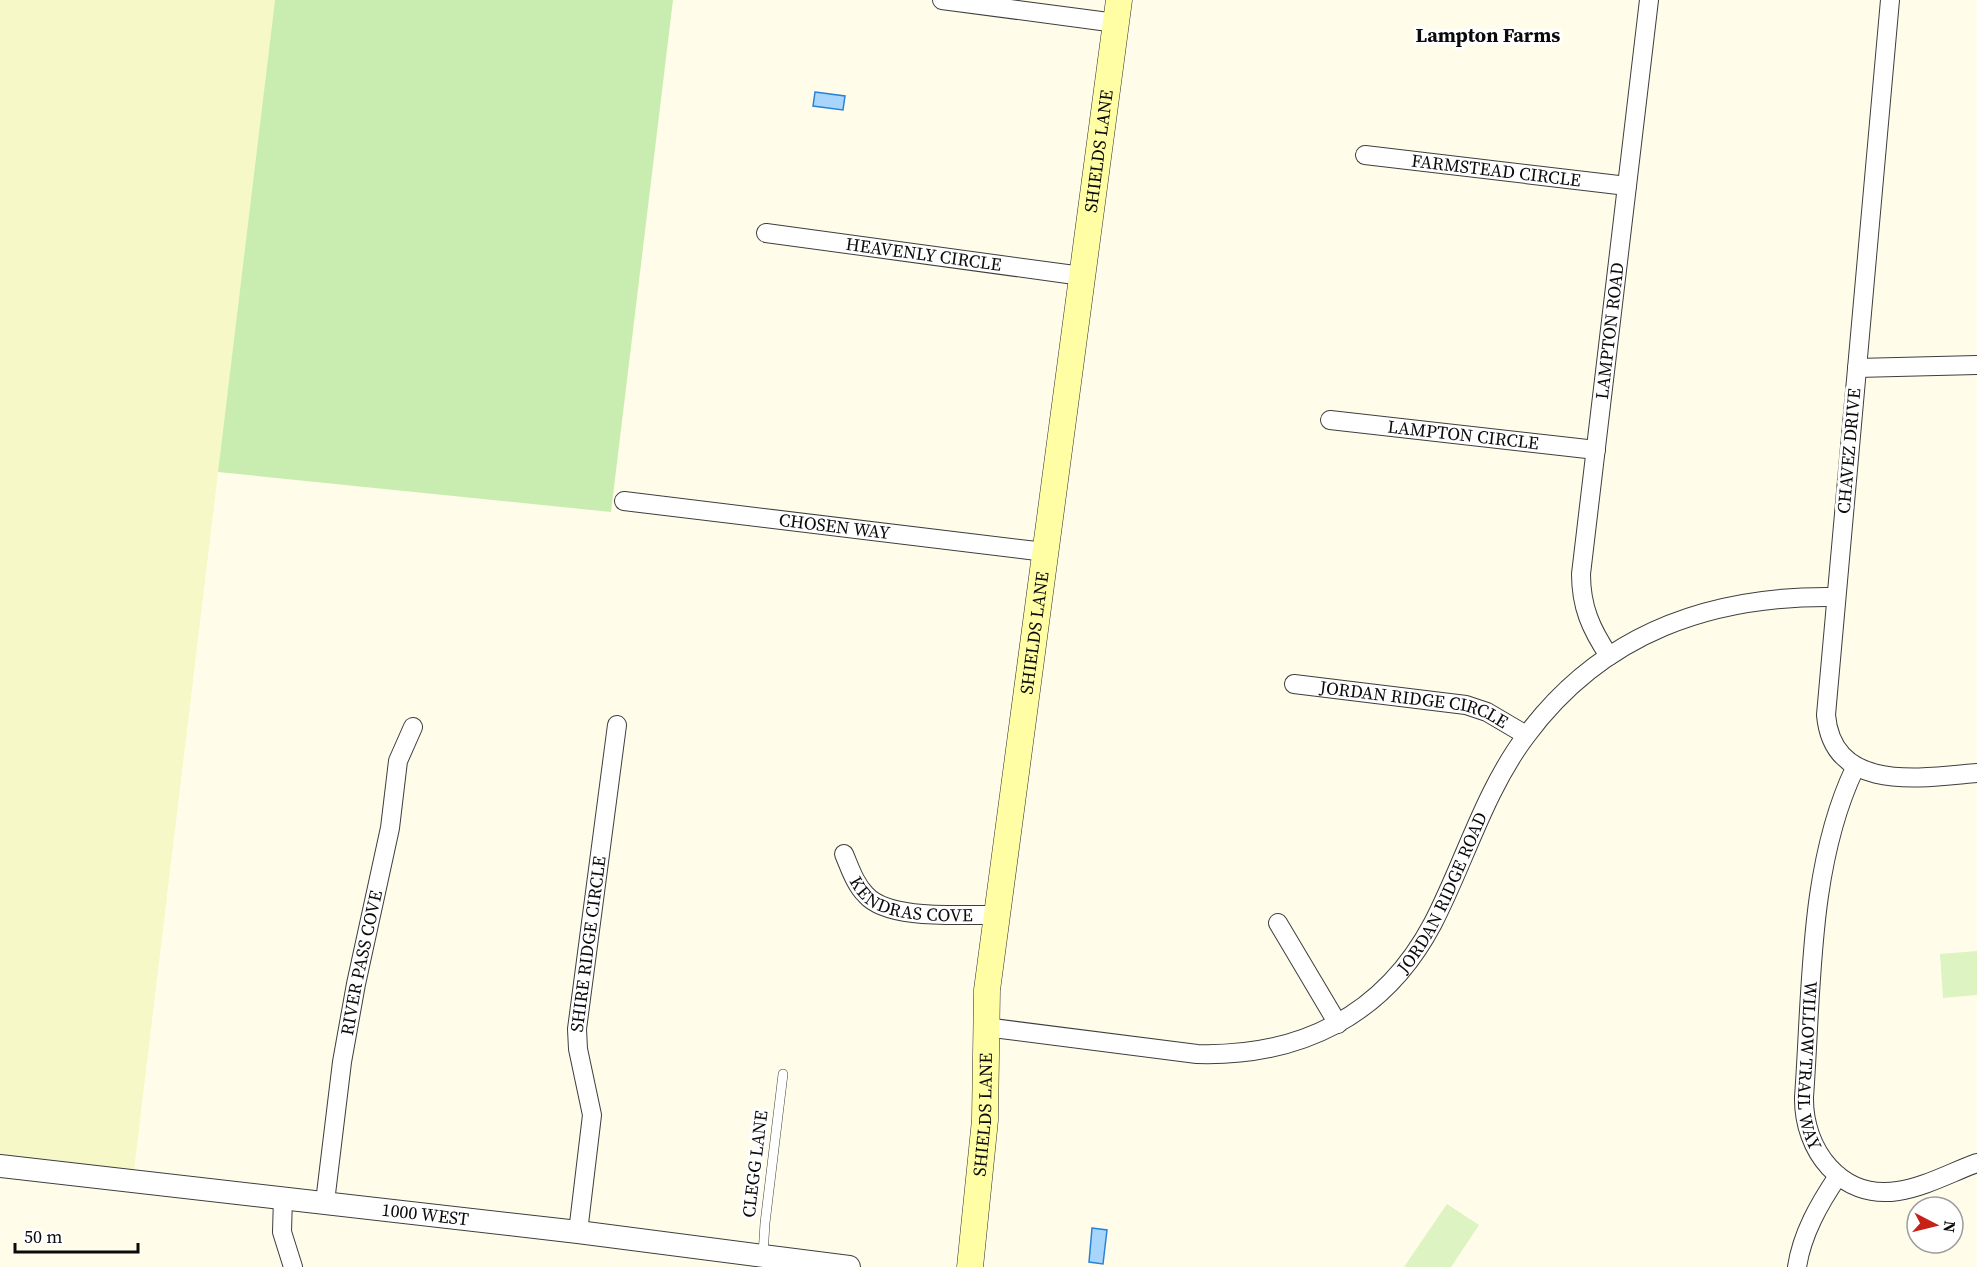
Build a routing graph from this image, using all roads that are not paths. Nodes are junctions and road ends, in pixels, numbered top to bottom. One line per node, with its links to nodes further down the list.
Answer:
1 (942, 0): 4 (street)
2 (1649, 0): 6 (street, LAMPTON ROAD)
3 (1890, 0): 10 (street, CHAVEZ DRIVE)
4 (1117, 11): 8 (main road, SHIELDS LANE)
5 (1365, 155): 6 (street, FARMSTEAD CIRCLE)
6 (1627, 186): 12 (street, LAMPTON ROAD)
7 (766, 233): 8 (street, HEAVENLY CIRCLE)
8 (1082, 276): 14 (main road, SHIELDS LANE)
9 (1977, 365): 10 (street)
10 (1857, 368): 15 (street, CHAVEZ DRIVE)
11 (1330, 420): 12 (street, LAMPTON CIRCLE)
12 (1596, 450): 16 (street, LAMPTON ROAD)
13 (624, 501): 14 (street, CHOSEN WAY)
14 (1045, 552): 24 (main road, SHIELDS LANE)
15 (1836, 597): 16 (street, JORDAN RIDGE ROAD); 21 (street, CHAVEZ DRIVE)
16 (1609, 656): 20 (street, JORDAN RIDGE ROAD)
17 (1294, 684): 20 (street, JORDAN RIDGE CIRCLE)
18 (617, 725): 34 (street, SHIRE RIDGE CIRCLE)
19 (413, 727): 33 (street, RIVER PASS COVE)
20 (1526, 735): 26 (street, JORDAN RIDGE ROAD)
21 (1855, 768): 22 (street); 31 (street, WILLOW TRAIL WAY)
22 (1977, 773)
23 (844, 854): 24 (street, KENDRAS COVE)
24 (997, 915): 27 (main road, SHIELDS LANE)
25 (1278, 923): 26 (street)
26 (1338, 1024): 27 (street, JORDAN RIDGE ROAD)
27 (985, 1027): 38 (main road, SHIELDS LANE)
28 (783, 1074): 35 (lane, CLEGG LANE)
29 (1977, 1162): 31 (street, WILLOW TRAIL WAY)
30 (0, 1166): 32 (street, 1000 WEST)
31 (1838, 1176): 39 (street)
32 (283, 1197): 33 (street, 1000 WEST); 36 (street)
33 (326, 1202): 34 (street, 1000 WEST)
34 (578, 1232): 35 (street, 1000 WEST)
35 (753, 1260): 37 (street, 1000 WEST)
36 (293, 1267)
37 (849, 1267)
38 (970, 1267)
39 (1797, 1267)

